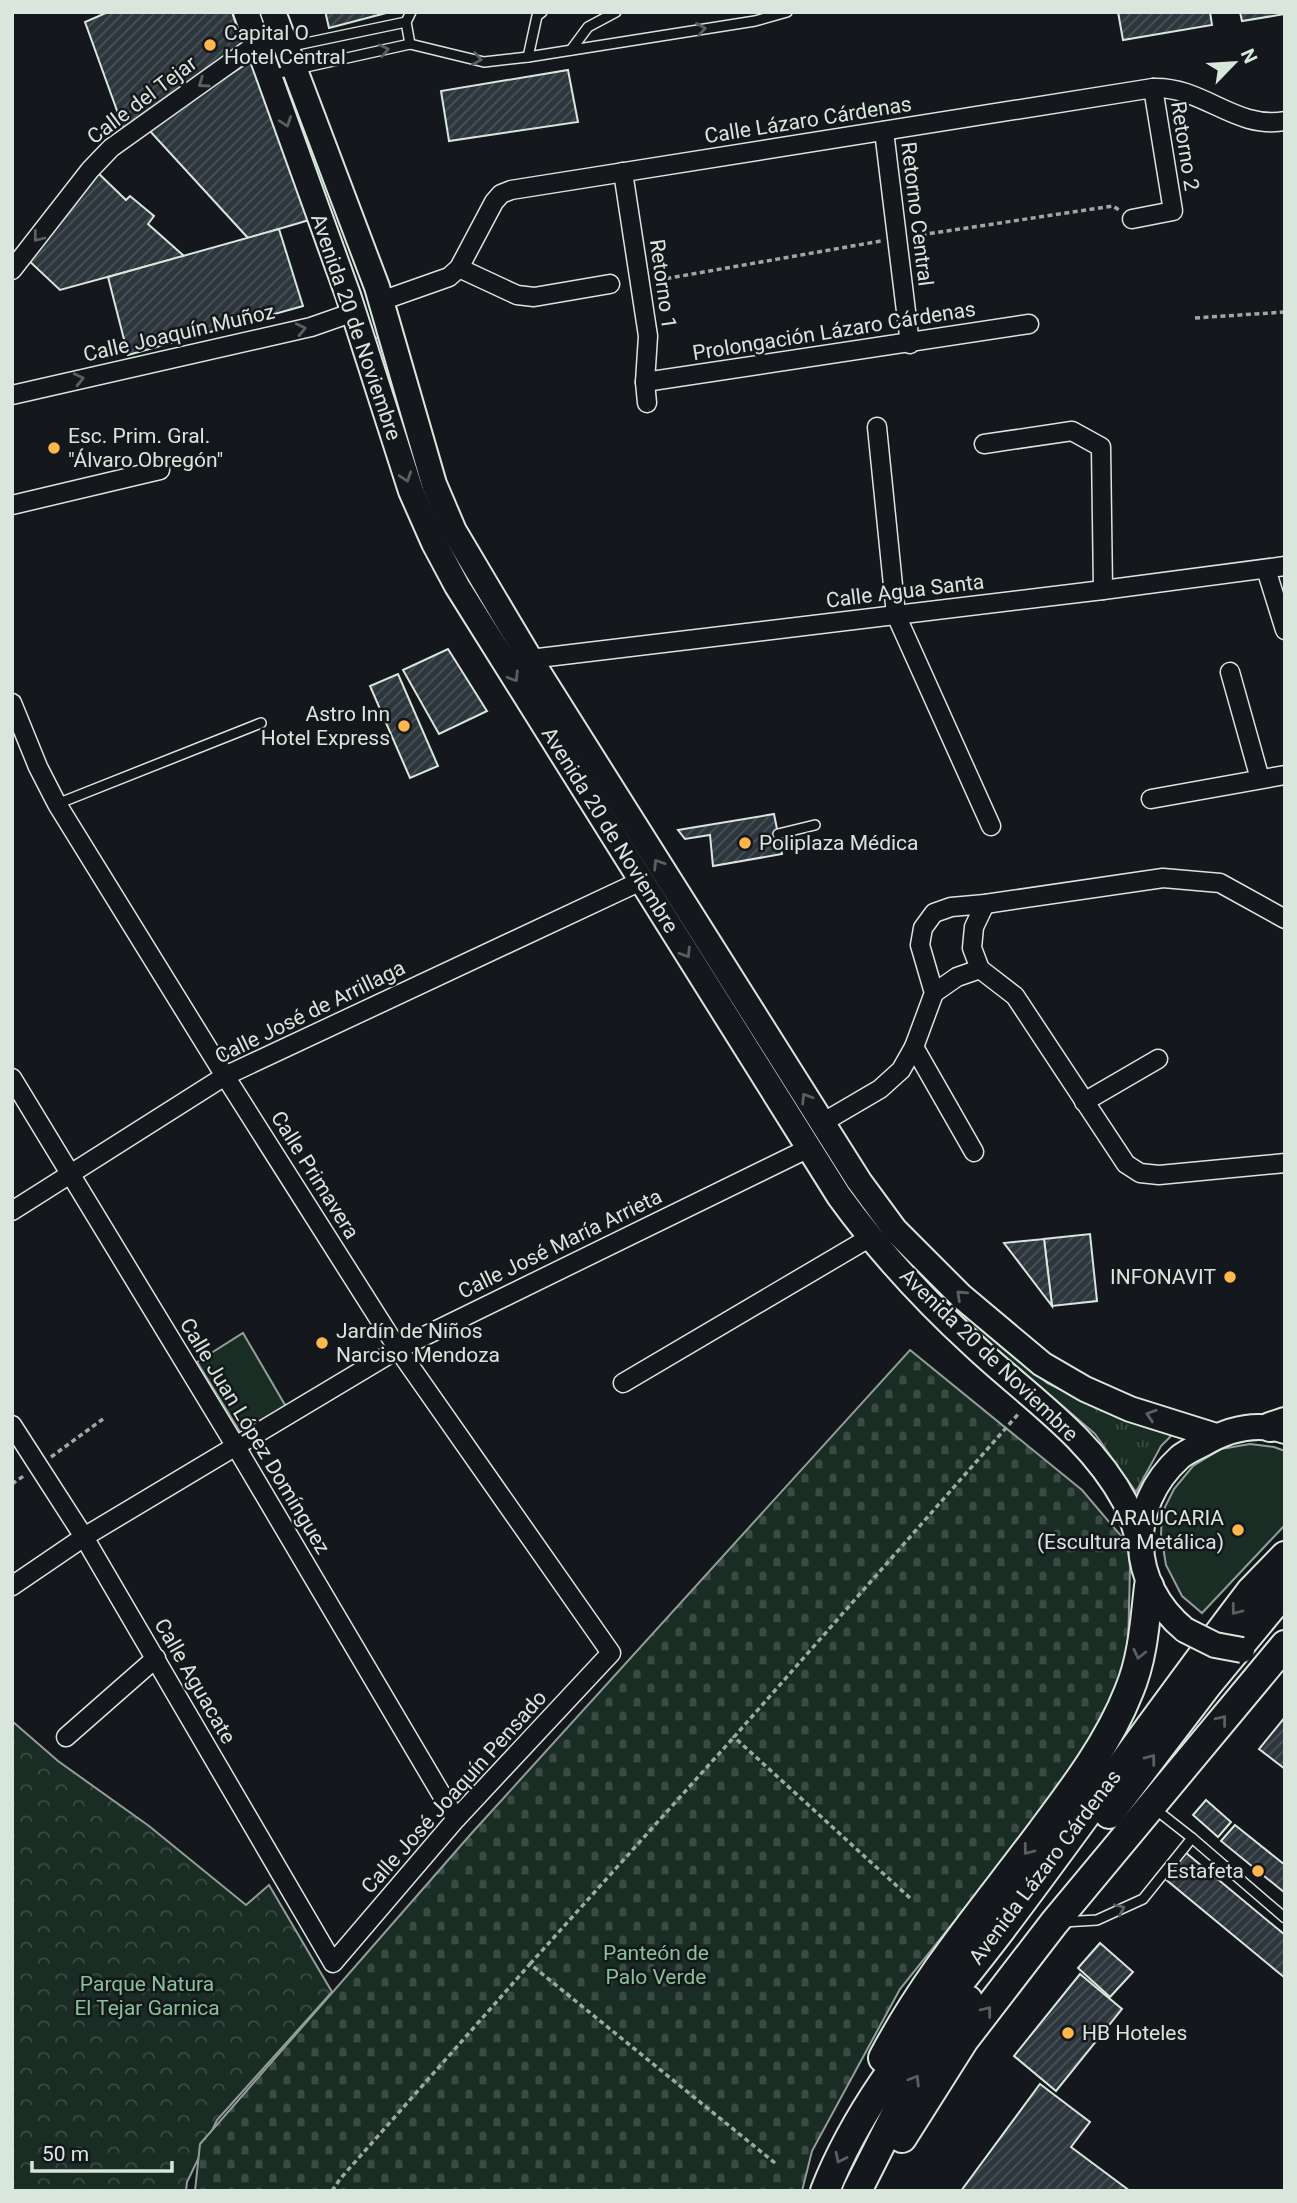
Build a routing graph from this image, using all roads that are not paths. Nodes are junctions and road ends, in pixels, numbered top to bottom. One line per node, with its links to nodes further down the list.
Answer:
1 (246, 12): 8 (main road, Avenida 20 de Noviembre)
2 (273, 12): 12 (main road, Avenida 20 de Noviembre)
3 (411, 12): 7 (lane)
4 (542, 12): 11 (lane)
5 (616, 12): 10 (lane)
6 (787, 12): 10 (lane, one-way to 6)
7 (406, 22): 9 (lane); 12 (lane)
8 (258, 43): 12 (lane); 13 (main road, Avenida 20 de Noviembre); 20 (street, Calle del Tejar, one-way to 20)
9 (410, 44): 11 (lane, one-way to 11); 12 (lane, one-way to 9)
10 (571, 50): 11 (lane)
11 (528, 57)
12 (291, 58): 13 (lane); 22 (main road, Avenida 20 de Noviembre)
13 (269, 75): 23 (main road, Avenida 20 de Noviembre, one-way to 23)
14 (1153, 88): 15 (street, Calle Lázaro Cárdenas); 16 (street, Calle Lázaro Cárdenas); 18 (street, Retorno 2)
15 (1285, 121)
16 (884, 131): 17 (street, Calle Lázaro Cárdenas); 25 (street, Retorno Central)
17 (623, 172): 19 (street, Calle Lázaro Cárdenas); 26 (street, Retorno 1)
18 (1132, 219)
19 (459, 268): 21 (street); 22 (street)
20 (12, 270)
21 (610, 284)
22 (381, 301): 38 (main road, Avenida 20 de Noviembre)
23 (354, 312): 27 (street, Calle Joaquín Muñoz, one-way to 23); 49 (main road, Avenida 20 de Noviembre, one-way to 49)
24 (1029, 324): 25 (street, Prolongación Lázaro Cárdenas)
25 (910, 344): 26 (street, Prolongación Lázaro Cárdenas)
26 (645, 382): 28 (street, Retorno 1)
27 (12, 395)
28 (648, 403)
29 (877, 427): 36 (street)
30 (984, 444): 35 (street)
31 (160, 470): 32 (street)
32 (12, 505)
33 (1285, 566): 34 (street, Calle Agua Santa)
34 (1266, 569): 35 (street, Calle Agua Santa); 37 (street)
35 (1104, 590): 36 (street, Calle Agua Santa)
36 (896, 615): 38 (street, Calle Agua Santa); 47 (street)
37 (1285, 630)
38 (530, 659): 59 (main road, Avenida 20 de Noviembre, one-way to 38)
39 (1230, 672): 43 (street)
40 (12, 703): 45 (street, Calle Primavera)
41 (261, 723): 45 (lane)
42 (1285, 775): 43 (street)
43 (1260, 779): 44 (street)
44 (1151, 799)
45 (57, 804): 56 (street, Calle Primavera)
46 (815, 825): 48 (lane)
47 (991, 826)
48 (778, 834)
49 (641, 881): 56 (street, Calle José de Arrillaga); 60 (main road, Avenida 20 de Noviembre, one-way to 60)
50 (985, 904): 51 (street); 52 (street); 53 (street)
51 (1285, 919)
52 (980, 969): 53 (street); 58 (street)
53 (934, 993): 54 (street)
54 (914, 1047): 59 (street); 61 (street)
55 (1158, 1059): 58 (street)
56 (225, 1076): 63 (street, Calle José de Arrillaga); 66 (street, Calle Primavera)
57 (12, 1078): 63 (street, Calle Juan López Domínguez)
58 (1084, 1102): 62 (street)
59 (822, 1124): 70 (main road, Avenida 20 de Noviembre, one-way to 59)
60 (809, 1148): 65 (main road, Avenida 20 de Noviembre); 66 (street, Calle José María Arrieta)
61 (974, 1152)
62 (1285, 1163)
63 (69, 1174): 64 (street, Calle José de Arrillaga); 71 (street, Calle Juan López Domínguez)
64 (12, 1210)
65 (869, 1238): 67 (street); 73 (main road, Avenida 20 de Noviembre)
66 (398, 1349): 71 (street, Calle José María Arrieta); 79 (street, Calle Primavera)
67 (624, 1383)
68 (12, 1425): 72 (street, Calle Aguacate)
69 (1280, 1427): 70 (main road)
70 (1216, 1436): 73 (main road)
71 (234, 1445): 72 (street, Calle José María Arrieta); 83 (street, Calle Juan López Domínguez)
72 (84, 1537): 75 (street, Calle José María Arrieta); 80 (street, Calle Aguacate)
73 (1141, 1547): 76 (main road)
74 (1285, 1556): 88 (highway, Avenida Lázaro Cárdenas, one-way to 88)
75 (12, 1586)
76 (1149, 1586): 78 (main road, bridge); 88 (highway, one-way to 88)
77 (1285, 1591): 89 (highway, Avenida Lázaro Cárdenas, one-way to 77)
78 (1285, 1644): 82 (highway, one-way to 78)
79 (611, 1653): 83 (street, Calle José Joaquín Pensado)
80 (156, 1658): 81 (street); 87 (street, Calle Aguacate)
81 (66, 1737)
82 (1151, 1806): 84 (lane); 86 (highway)
83 (456, 1819): 87 (street, Calle José Joaquín Pensado)
84 (1192, 1838): 85 (lane); 86 (lane, one-way to 84)
85 (1285, 1917)
86 (1054, 1923): 89 (highway, one-way to 86)
87 (332, 1963)
88 (856, 2126): 90 (highway, Avenida Lázaro Cárdenas, one-way to 90)
89 (858, 2187)
90 (825, 2191)

